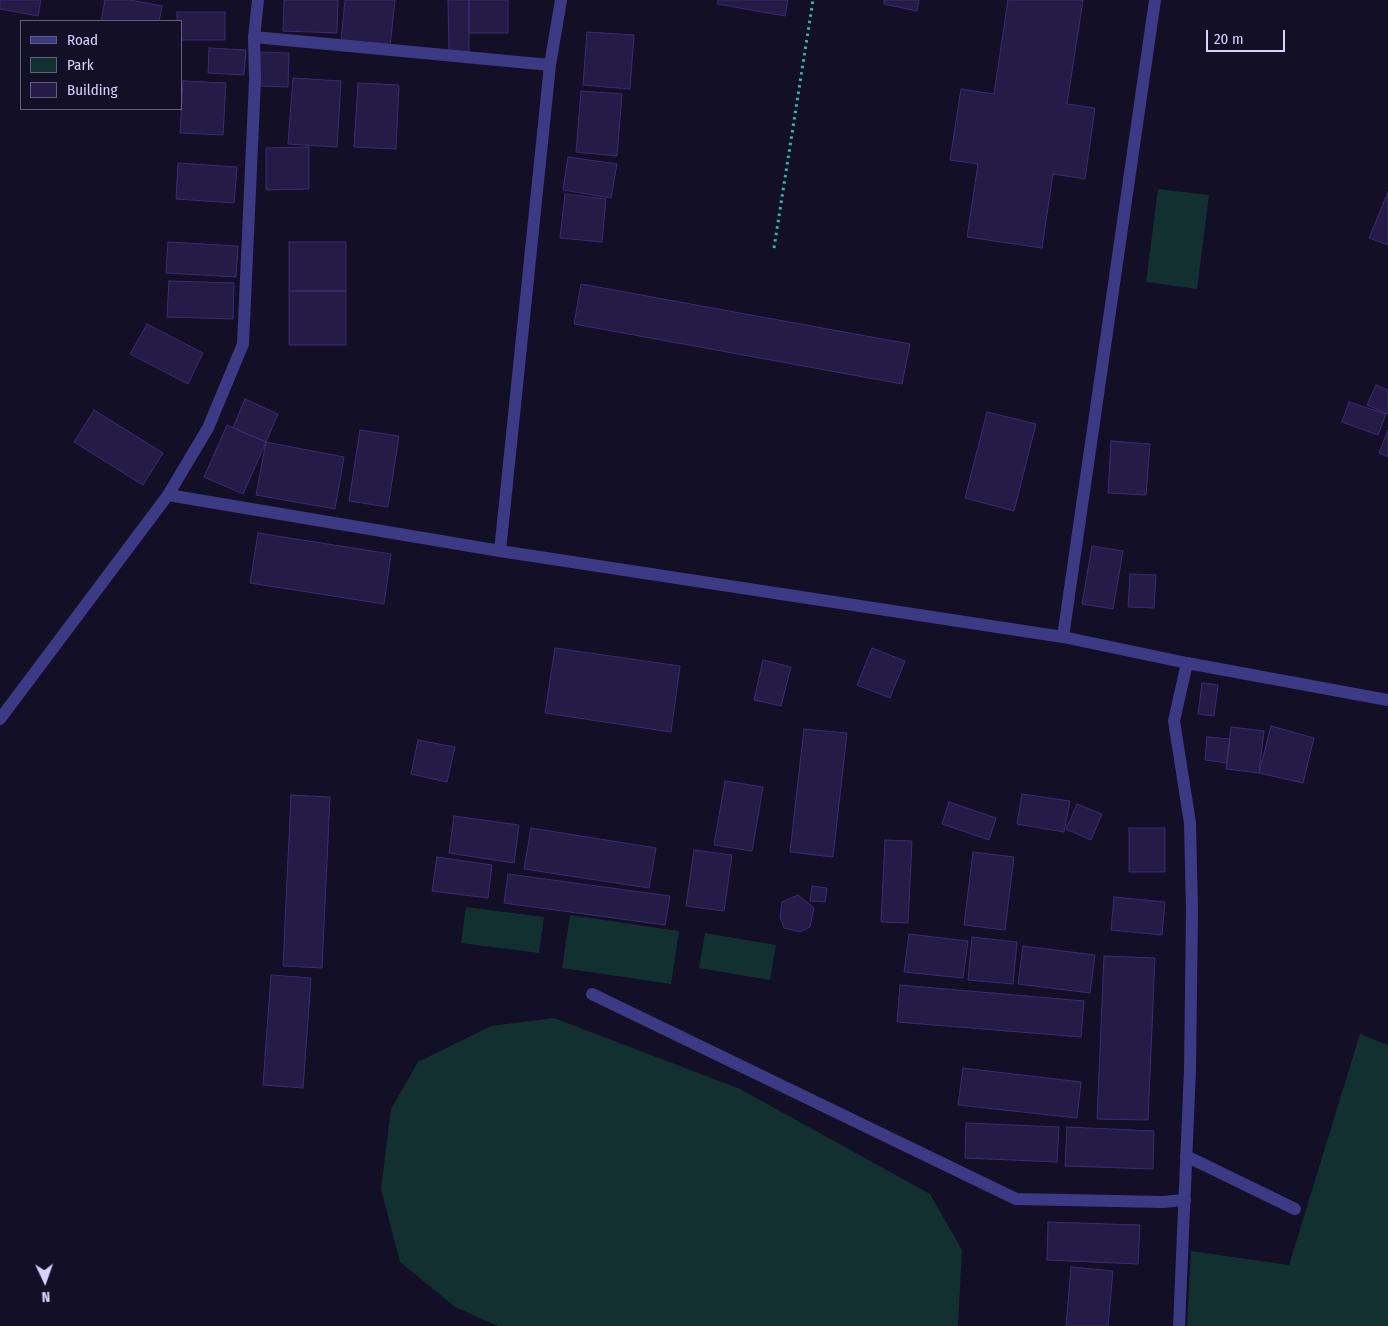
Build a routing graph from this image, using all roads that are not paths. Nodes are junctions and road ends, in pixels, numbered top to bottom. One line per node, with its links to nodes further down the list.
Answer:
1 (258, 0): 4 (street)
2 (561, 0): 5 (street)
3 (1155, 0): 8 (street)
4 (254, 38): 5 (street); 6 (street)
5 (550, 65): 7 (street)
6 (168, 495): 7 (street); 11 (street)
7 (500, 551): 8 (street)
8 (1063, 637): 9 (street)
9 (1187, 663): 10 (street); 13 (street)
10 (1388, 700)
11 (0, 719)
12 (592, 994): 14 (street)
13 (1186, 1156): 14 (street); 15 (street)
14 (1185, 1200): 16 (street)
15 (1295, 1209)
16 (1179, 1326)

